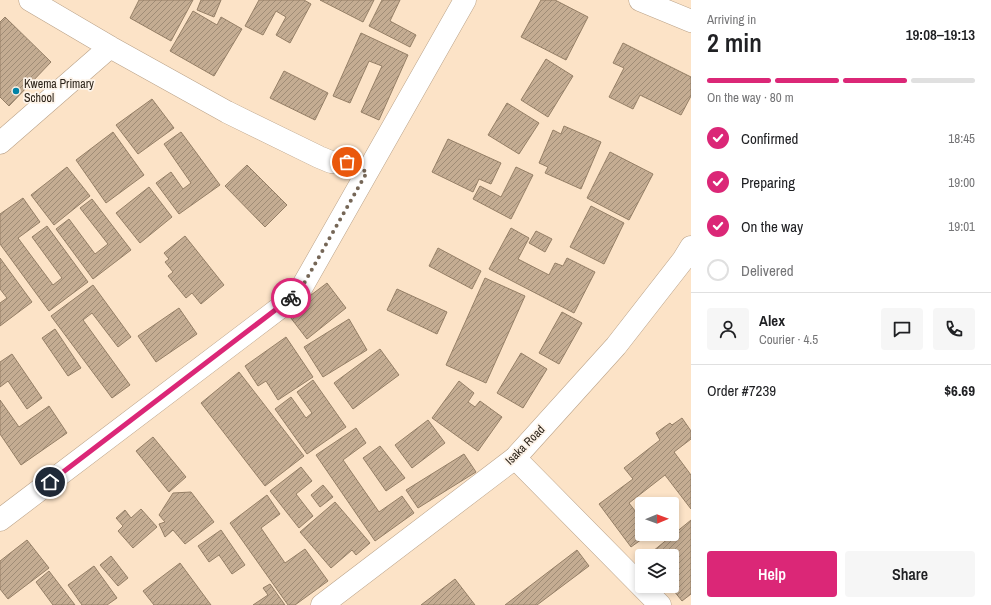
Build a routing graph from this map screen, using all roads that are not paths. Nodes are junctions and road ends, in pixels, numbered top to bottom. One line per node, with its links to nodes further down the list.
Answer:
1 (30, 0): 5 (street)
2 (464, 0): 7 (street)
3 (640, 0): 4 (street)
4 (691, 21)
5 (110, 47): 6 (street); 7 (street)
6 (0, 143)
7 (367, 172): 10 (street)
8 (688, 259): 9 (street, Isaka Road)
9 (515, 458): 11 (street, Isaka Road); 12 (street)
10 (0, 520)
11 (322, 605)
12 (660, 605)

